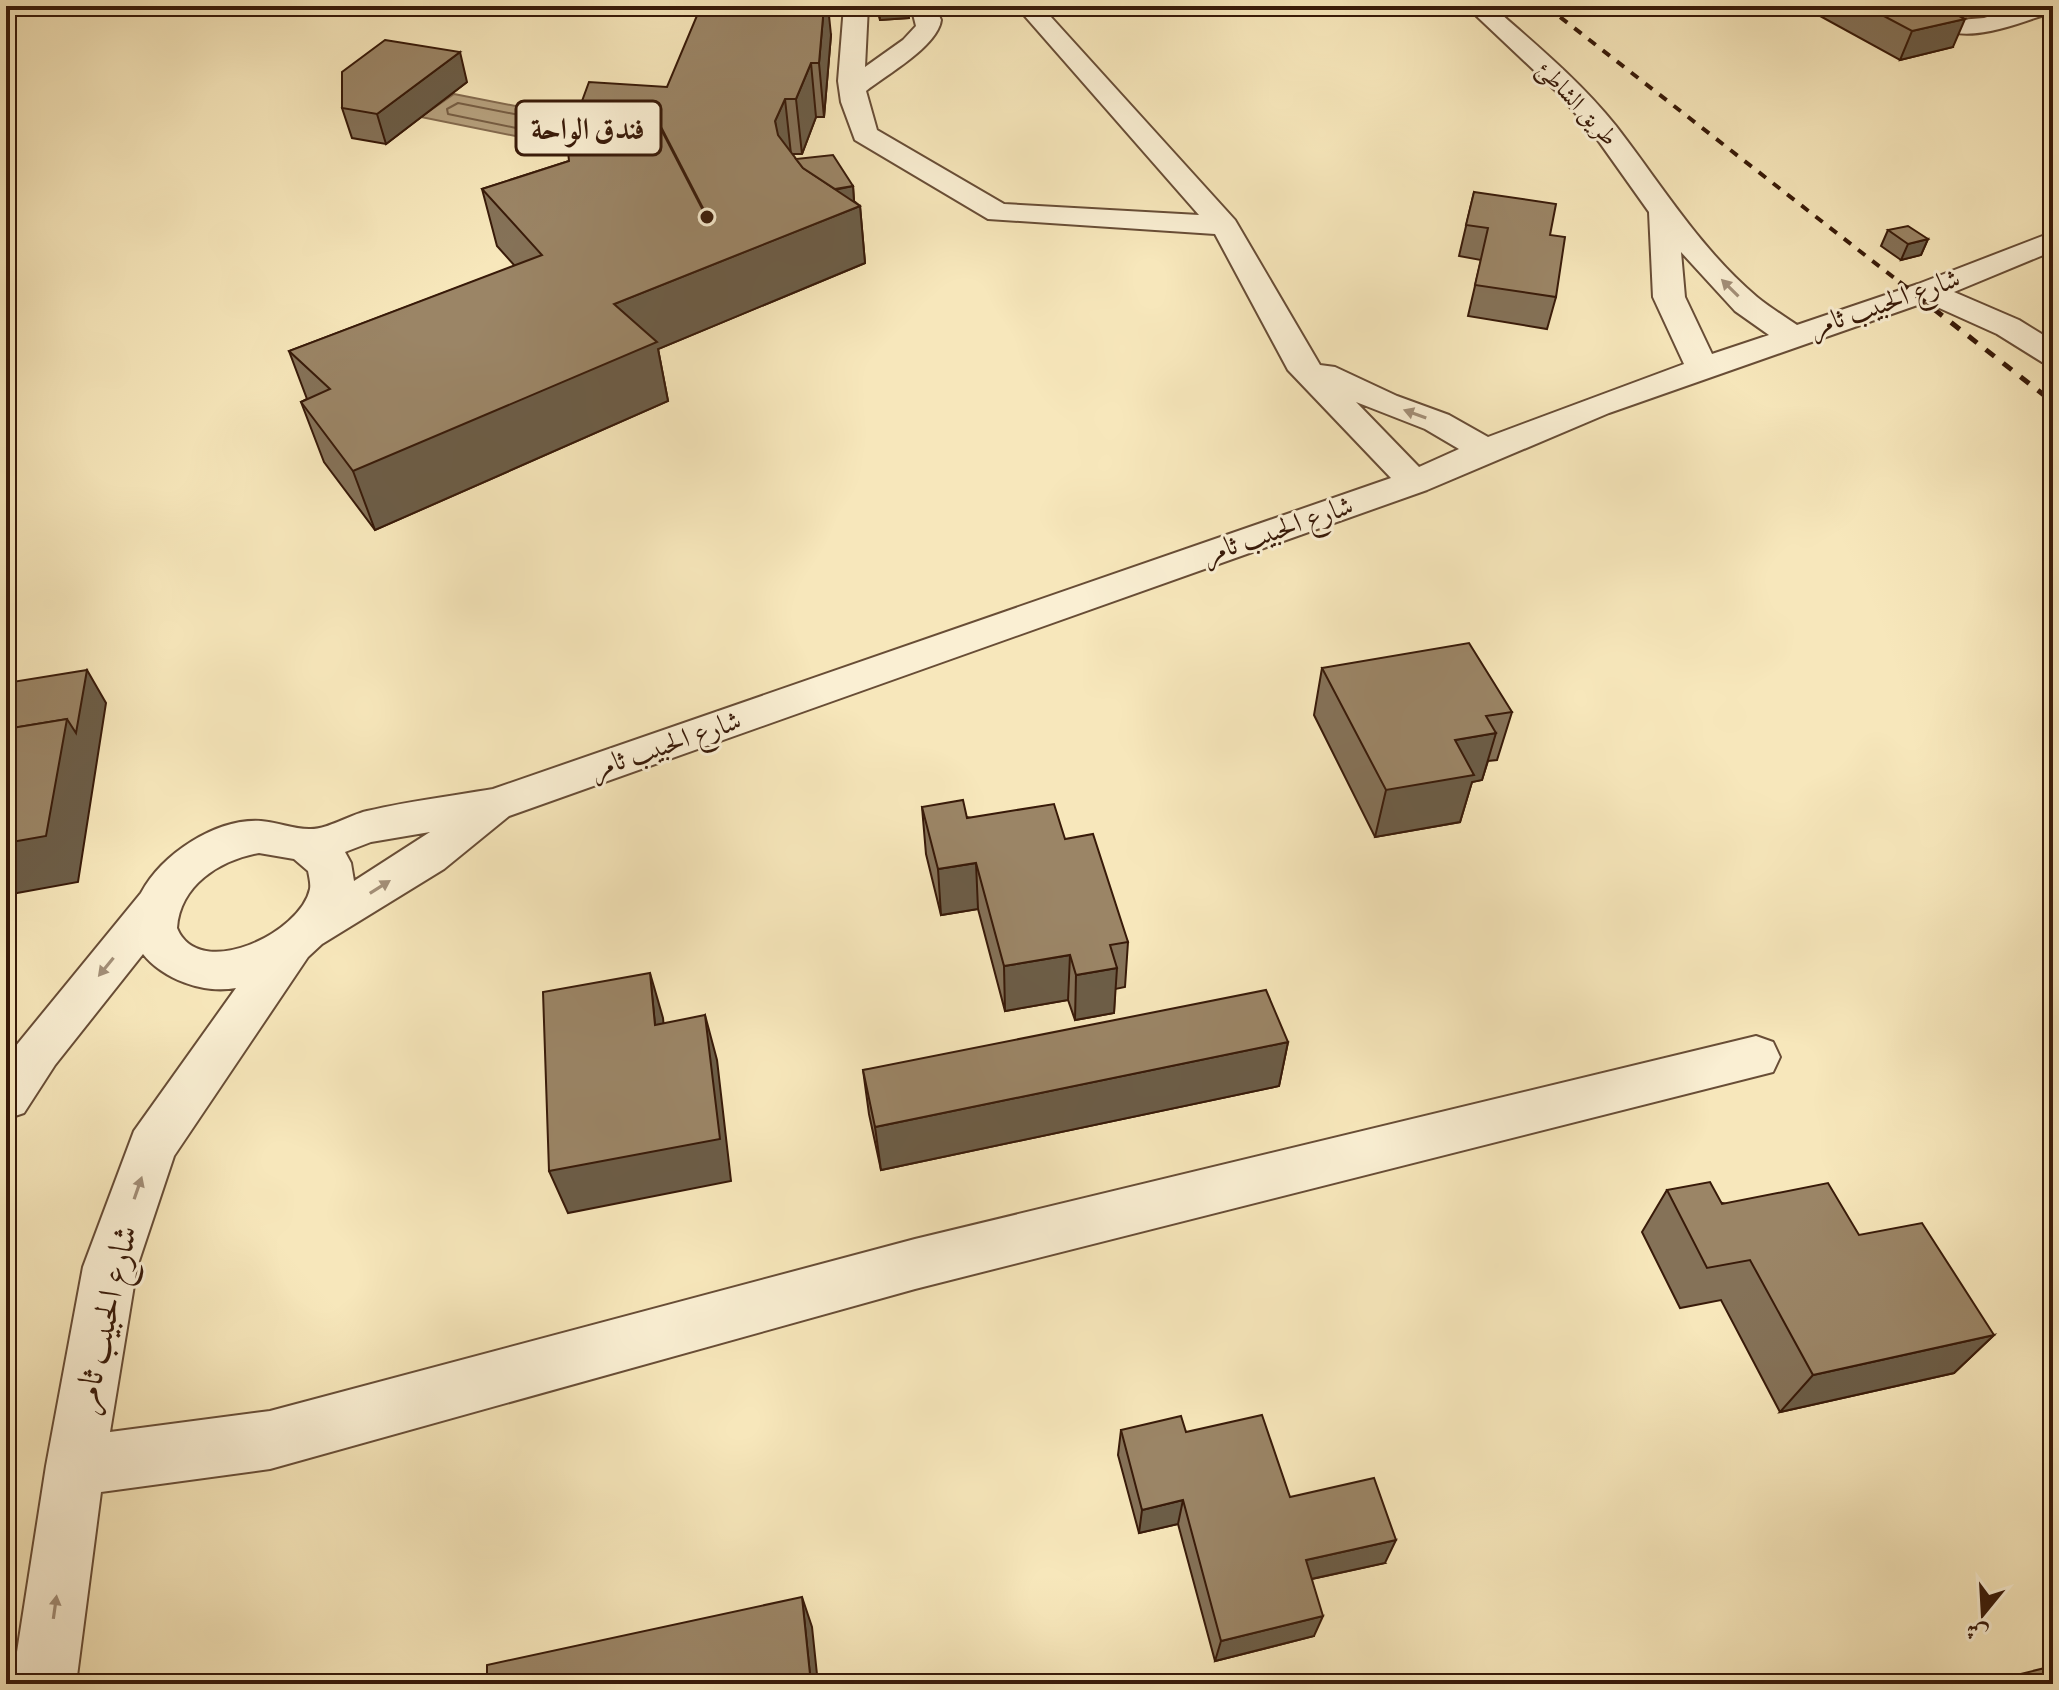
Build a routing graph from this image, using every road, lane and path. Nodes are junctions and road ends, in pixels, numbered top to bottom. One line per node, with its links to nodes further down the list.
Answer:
1 (856, 6): 7 (street)
2 (923, 6): 7 (street)
3 (1028, 6): 9 (street)
4 (1478, 6): 8 (street, طريق الشاطئ)
5 (1914, 6): 6 (street)
6 (2047, 6)
7 (852, 88): 9 (street)
8 (1664, 212): 12 (street, طريق الشاطئ, one-way to 8); 15 (street)
9 (1225, 226): 14 (street)
10 (2053, 241): 11 (street, شارع الحبيب ثامر)
11 (1927, 291): 12 (street, شارع الحبيب ثامر); 13 (street)
12 (1791, 336): 15 (street, شارع الحبيب ثامر)
13 (2053, 355)
14 (1300, 363): 16 (street, one-way to 14); 17 (street)
15 (1703, 369): 16 (street, شارع الحبيب ثامر)
16 (1484, 449): 17 (street, شارع الحبيب ثامر)
17 (1414, 482): 18 (street, شارع الحبيب ثامر)
18 (497, 804): 19 (street, شارع الحبيب ثامر); 21 (street, شارع الحبيب ثامر, one-way to 18)
19 (313, 846): 20 (street); 21 (street)
20 (155, 906): 21 (street); 23 (street, one-way to 23)
21 (301, 939): 24 (street, شارع الحبيب ثامر, one-way to 21)
22 (1756, 1057): 24 (street)
23 (6, 1098)
24 (75, 1466): 25 (street, شارع الحبيب ثامر, one-way to 24)
25 (44, 1684)

